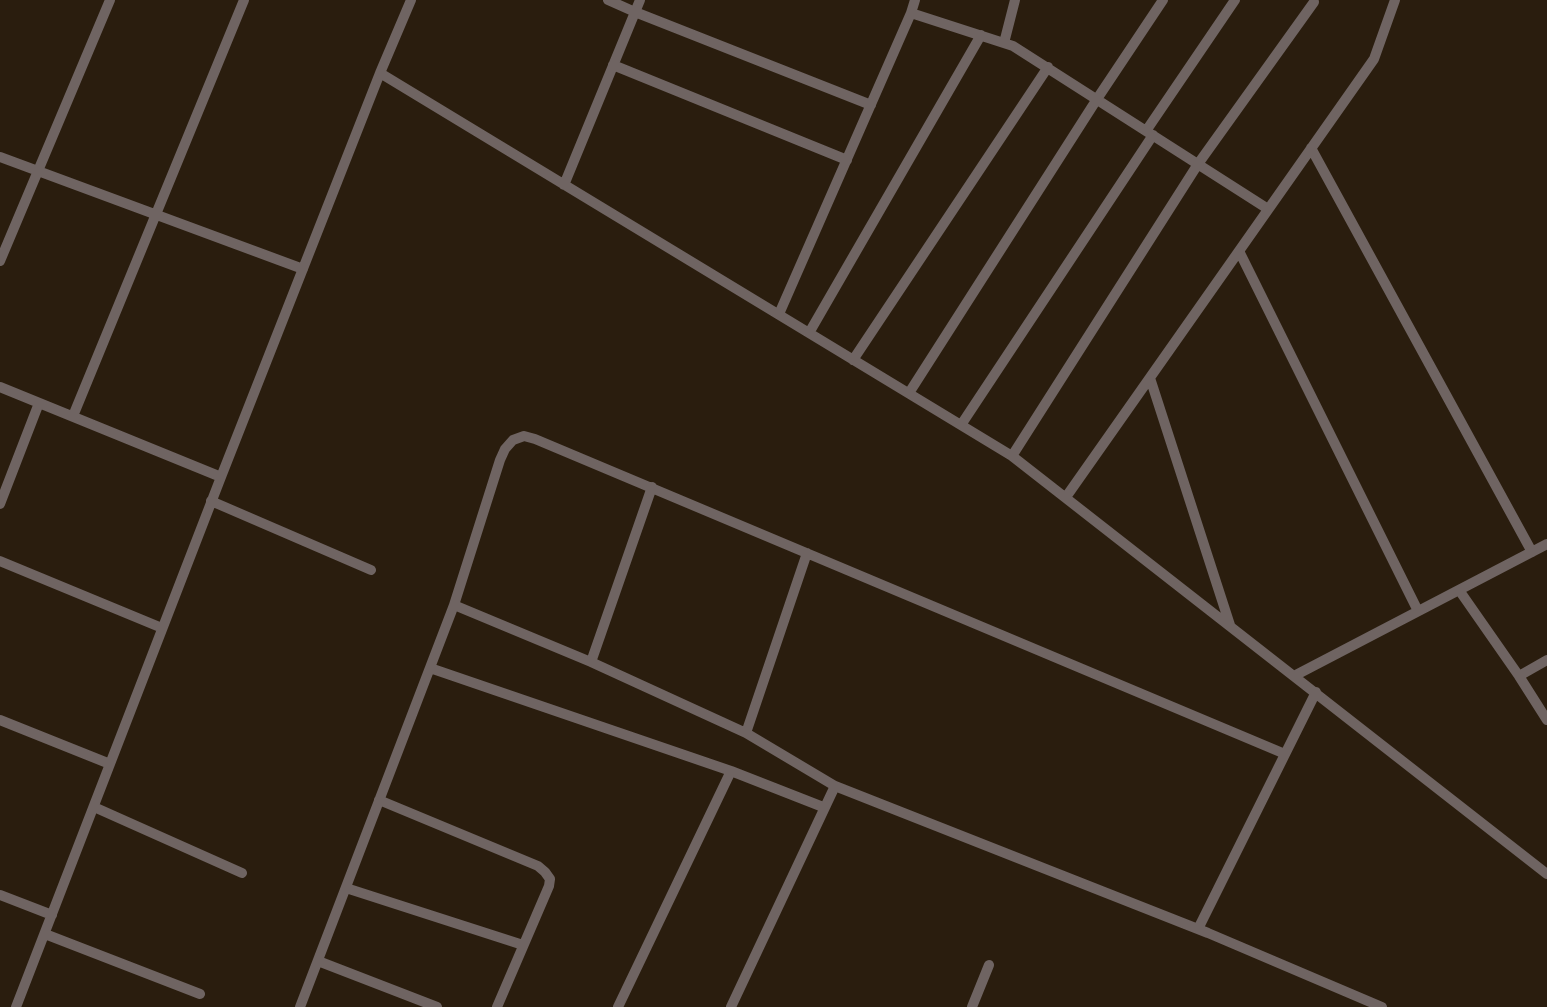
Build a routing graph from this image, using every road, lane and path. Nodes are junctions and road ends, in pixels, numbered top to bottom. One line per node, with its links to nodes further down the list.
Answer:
1 (110, 0): 26 (street)
2 (244, 0): 29 (street)
3 (411, 0): 18 (street)
4 (608, 0): 12 (street)
5 (640, 0): 12 (street)
6 (915, 0): 13 (street)
7 (1015, 0): 15 (street)
8 (1163, 0): 19 (street)
9 (1236, 0): 21 (street)
10 (1394, 0): 22 (street)
11 (1314, 2): 25 (street)
12 (635, 12): 16 (street); 20 (street)
13 (911, 13): 14 (street); 20 (street)
14 (981, 35): 15 (street); 34 (street)
15 (1004, 43): 17 (street)
16 (613, 65): 24 (street); 27 (street)
17 (1048, 67): 19 (street); 35 (street)
18 (380, 73): 27 (street); 32 (street)
19 (1097, 99): 21 (street); 38 (street)
20 (871, 104): 24 (street)
21 (1149, 133): 25 (street); 41 (street)
22 (1312, 148): 28 (street); 49 (street)
23 (0, 157): 26 (street)
24 (847, 160): 33 (street)
25 (1198, 164): 28 (street); 42 (street)
26 (38, 171): 29 (street); 31 (street)
27 (564, 185): 33 (street)
28 (1268, 209): 30 (street)
29 (155, 214): 32 (street); 40 (street)
30 (1239, 251): 36 (street); 55 (street)
31 (0, 261)
32 (303, 269): 43 (street)
33 (779, 314): 34 (street)
34 (809, 333): 35 (street)
35 (853, 360): 38 (street)
36 (1150, 378): 45 (street); 56 (street)
37 (0, 387): 39 (street)
38 (909, 393): 41 (street)
39 (39, 403): 40 (street); 47 (street)
40 (73, 416): 43 (street)
41 (961, 425): 42 (street)
42 (1012, 456): 45 (street)
43 (221, 477): 46 (street)
44 (652, 487): 50 (street); 54 (street); 59 (street)
45 (1066, 497): 56 (street)
46 (211, 501): 52 (street); 57 (street)
47 (0, 504)
48 (1547, 544): 49 (street)
49 (1532, 552): 53 (street)
50 (807, 553): 66 (street); 67 (street)
51 (0, 561): 57 (street)
52 (371, 570)
53 (1459, 590): 55 (street); 62 (street)
54 (454, 605): 59 (street); 60 (street)
55 (1418, 612): 61 (street)
56 (1230, 625): 61 (street)
57 (162, 628): 68 (street)
58 (1547, 660): 62 (street)
59 (591, 662): 66 (street)
60 (430, 668): 69 (street); 71 (street)
61 (1294, 676): 63 (street)
62 (1519, 676): 65 (street)
63 (1316, 692): 67 (street); 75 (street)
64 (0, 720): 68 (street)
65 (1547, 720)
66 (746, 733): 70 (street)
67 (1285, 754): 79 (street)
68 (110, 764): 72 (street)
69 (731, 771): 73 (street); 89 (street)
70 (834, 786): 73 (street); 79 (street)
71 (379, 800): 76 (street); 81 (street)
72 (94, 806): 74 (street); 78 (street)
73 (823, 808): 90 (street)
74 (242, 874)
75 (1547, 874)
76 (346, 888): 81 (street); 82 (street)
77 (0, 896): 78 (street)
78 (52, 915): 80 (street)
79 (1198, 929): 92 (street)
80 (45, 934): 84 (street); 85 (street)
81 (523, 946): 88 (street)
82 (318, 961): 86 (street); 87 (street)
83 (989, 965): 91 (street)
84 (200, 994)
85 (16, 1007)
86 (300, 1007)
87 (438, 1007)
88 (497, 1007)
89 (618, 1007)
90 (731, 1007)
91 (972, 1007)
92 (1382, 1007)

